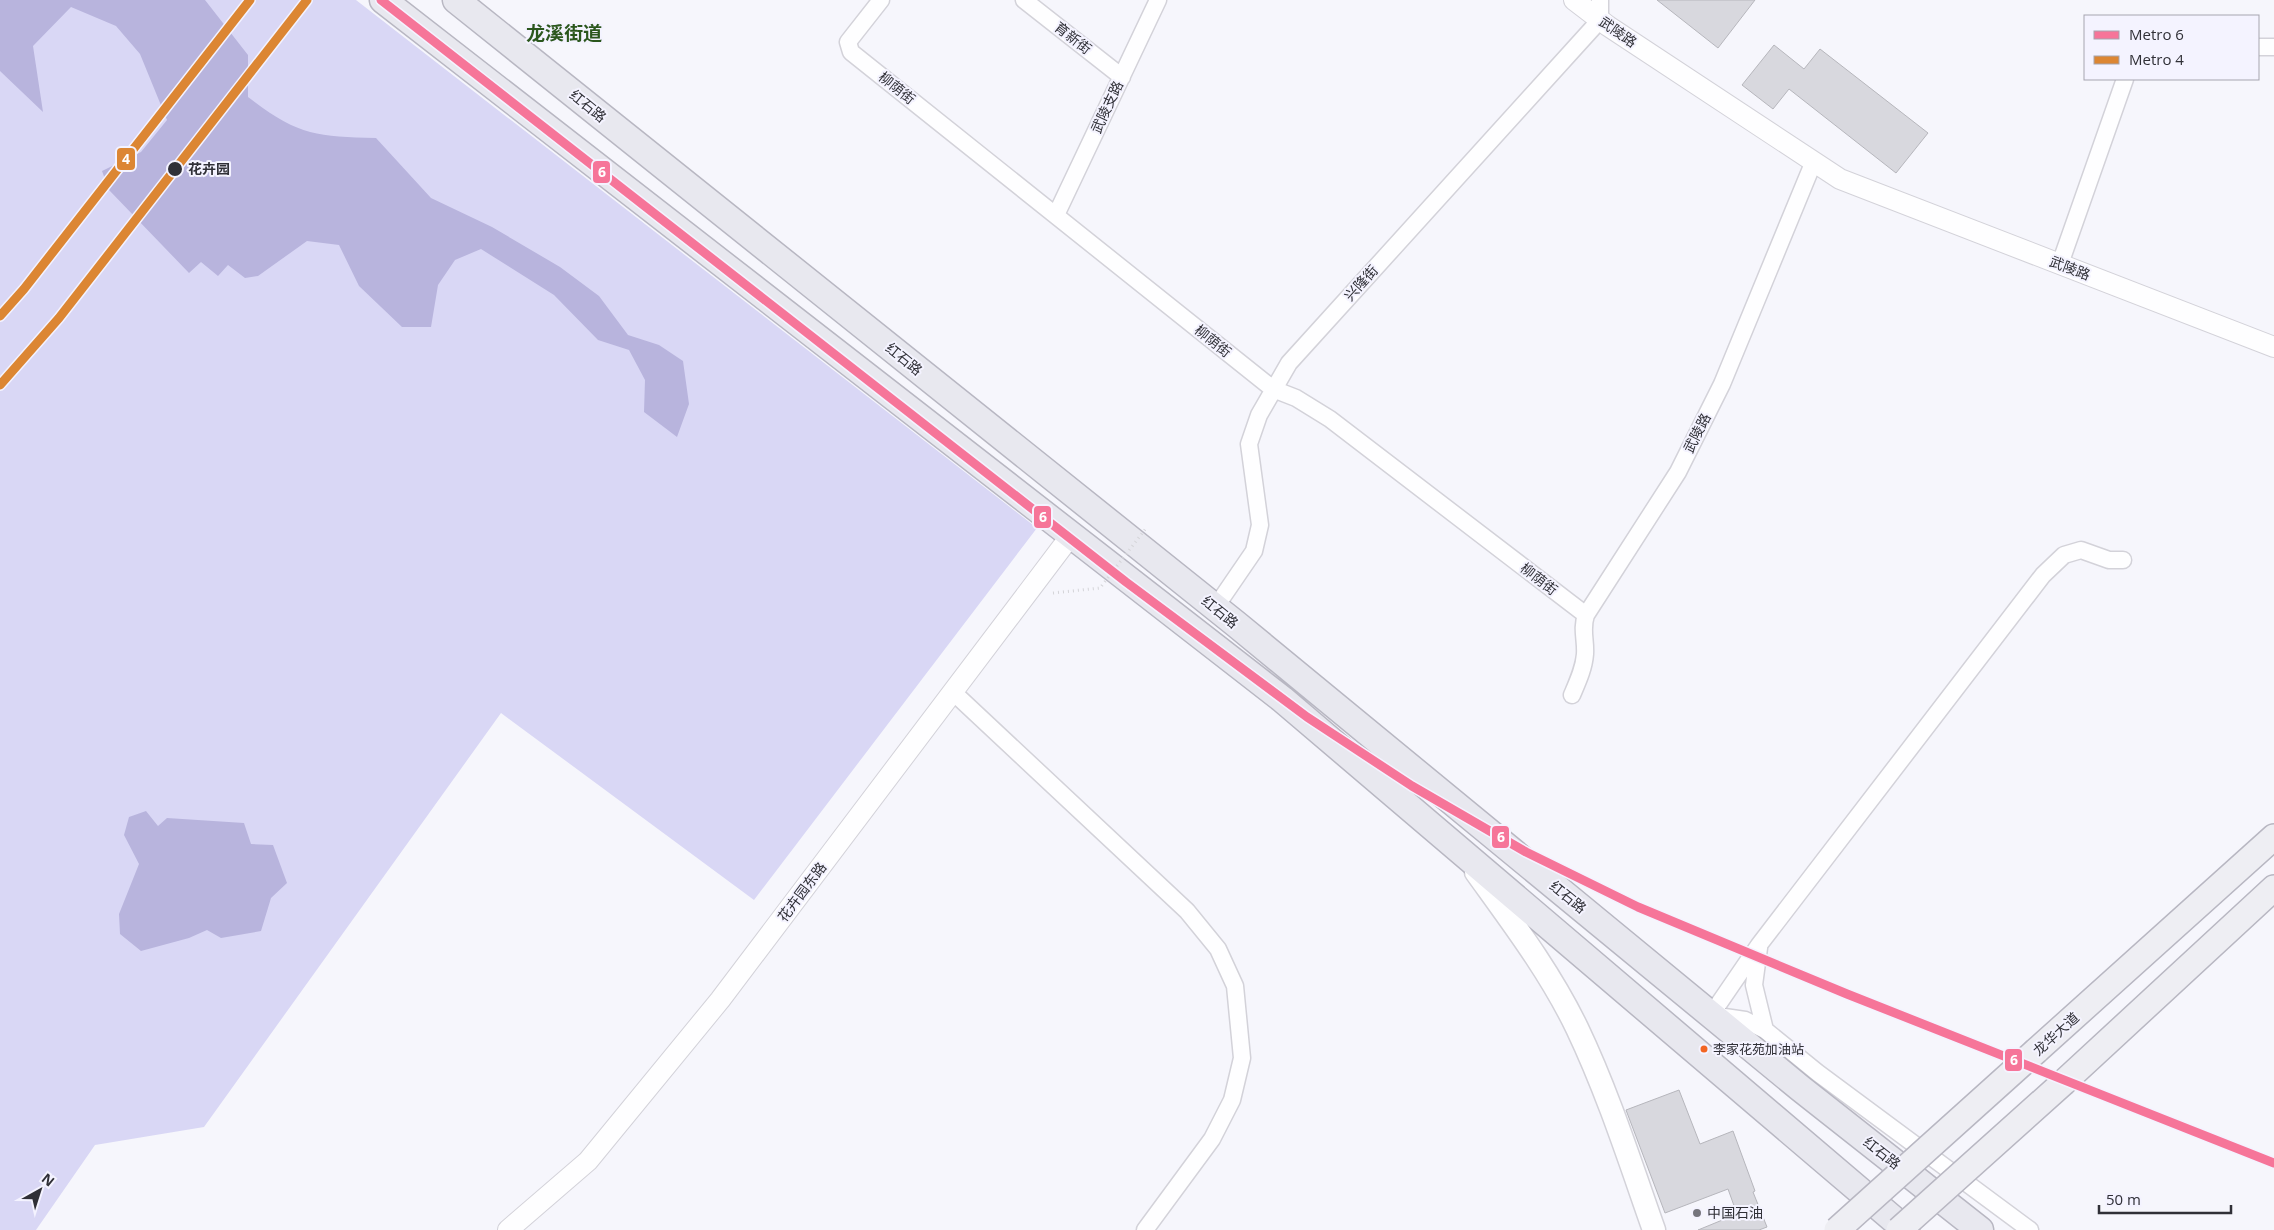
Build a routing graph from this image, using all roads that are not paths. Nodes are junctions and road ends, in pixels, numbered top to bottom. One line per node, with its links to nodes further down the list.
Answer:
1 (383, 0): 18 (highway)
2 (456, 0): 20 (highway, 红石路)
3 (881, 0): 14 (street, 柳荫街)
4 (1024, 0): 11 (street, 育新街)
5 (1158, 0): 11 (street, 武陵支路)
6 (1574, 0): 8 (street, 武陵路)
7 (1600, 0): 8 (street)
8 (1600, 20): 13 (street, 武陵路); 17 (street, 兴隆街)
9 (2259, 47): 10 (street)
10 (2274, 47)
11 (1122, 77): 14 (street, 武陵支路)
12 (2125, 80): 15 (street)
13 (1814, 161): 15 (street, 武陵路); 21 (street, 武陵路)
14 (1056, 215): 17 (street, 柳荫街)
15 (2060, 264): 16 (street, 武陵路)
16 (2274, 347)
17 (1274, 389): 20 (street, 兴隆街); 21 (street, 柳荫街)
18 (1072, 534): 22 (street, 花卉园东路); 25 (highway)
19 (2123, 560): 27 (street)
20 (1215, 608): 28 (highway, 红石路)
21 (1586, 615): 23 (street, 武陵路)
22 (953, 692): 30 (street, 花卉园东路); 31 (street)
23 (1572, 695)
24 (2274, 837): 33 (main road, 龙华大道, bridge)
25 (1467, 858): 32 (main road); 35 (highway)
26 (2274, 888): 34 (main road, bridge)
27 (1759, 945): 28 (street); 29 (street)
28 (1711, 1015): 29 (street); 36 (highway, 红石路)
29 (1765, 1030): 37 (street)
30 (508, 1230)
31 (1145, 1230)
32 (1654, 1230)
33 (1837, 1230)
34 (1899, 1230)
35 (1906, 1230)
36 (1980, 1230)
37 (2030, 1230)

